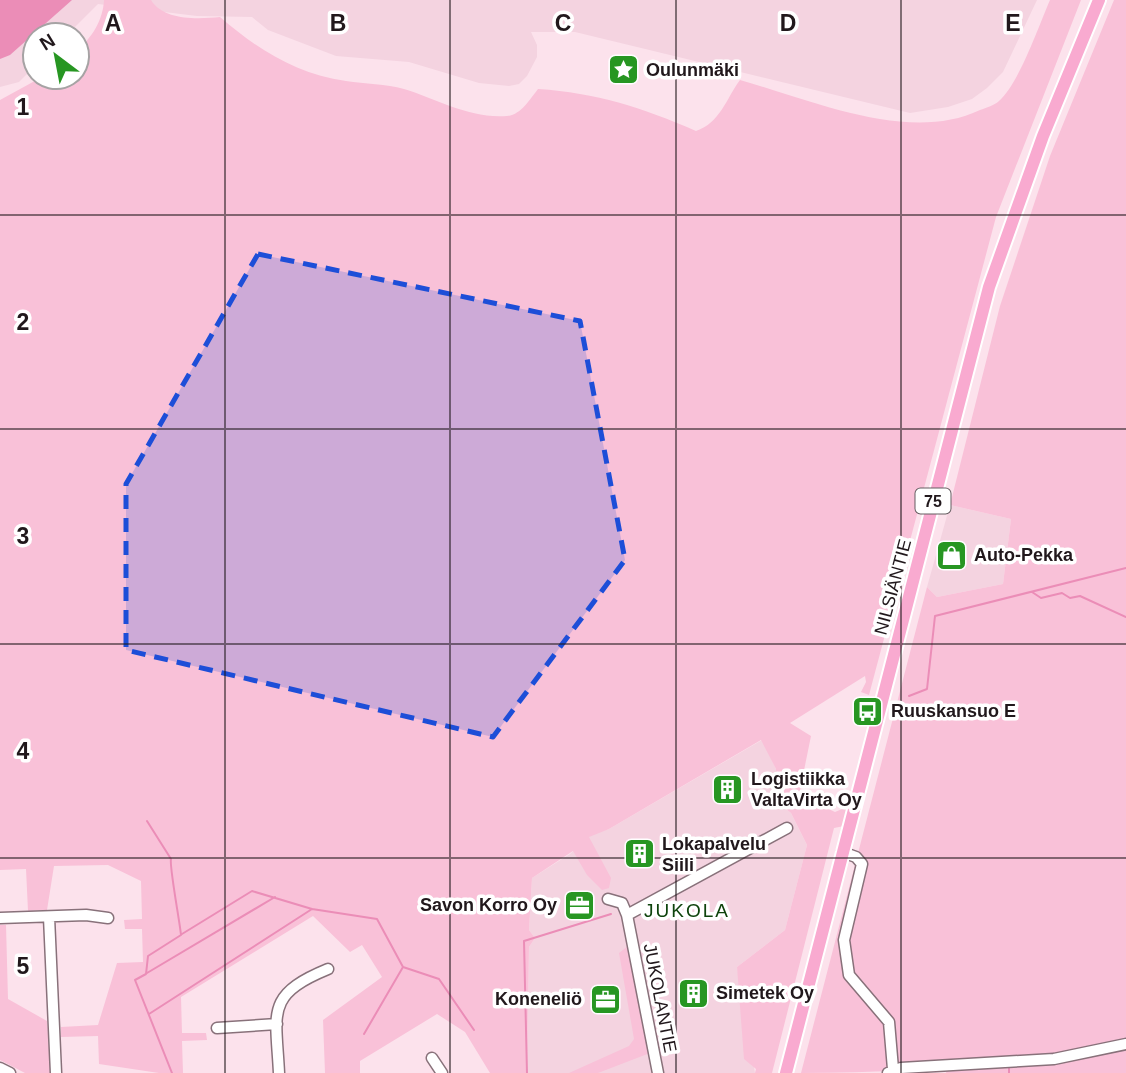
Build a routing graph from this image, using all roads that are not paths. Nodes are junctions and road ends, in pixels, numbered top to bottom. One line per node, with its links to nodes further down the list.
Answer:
1 (1099, 0): 3 (main road, NILSIÄNTIE / 75)
2 (787, 828): 5 (street)
3 (842, 852): 15 (street); 21 (main road, NILSIÄNTIE / 75)
4 (608, 899): 5 (street)
5 (626, 915): 20 (street, JUKOLANTIE)
6 (48, 917): 7 (street); 8 (street); 17 (street)
7 (0, 918)
8 (108, 918)
9 (328, 969): 10 (street)
10 (277, 1024): 11 (street); 18 (street)
11 (217, 1028)
12 (1126, 1044): 15 (street)
13 (432, 1058): 19 (street)
14 (0, 1068): 16 (street)
15 (890, 1071)
16 (10, 1073)
17 (56, 1073)
18 (279, 1073)
19 (442, 1073)
20 (658, 1073)
21 (786, 1073)

